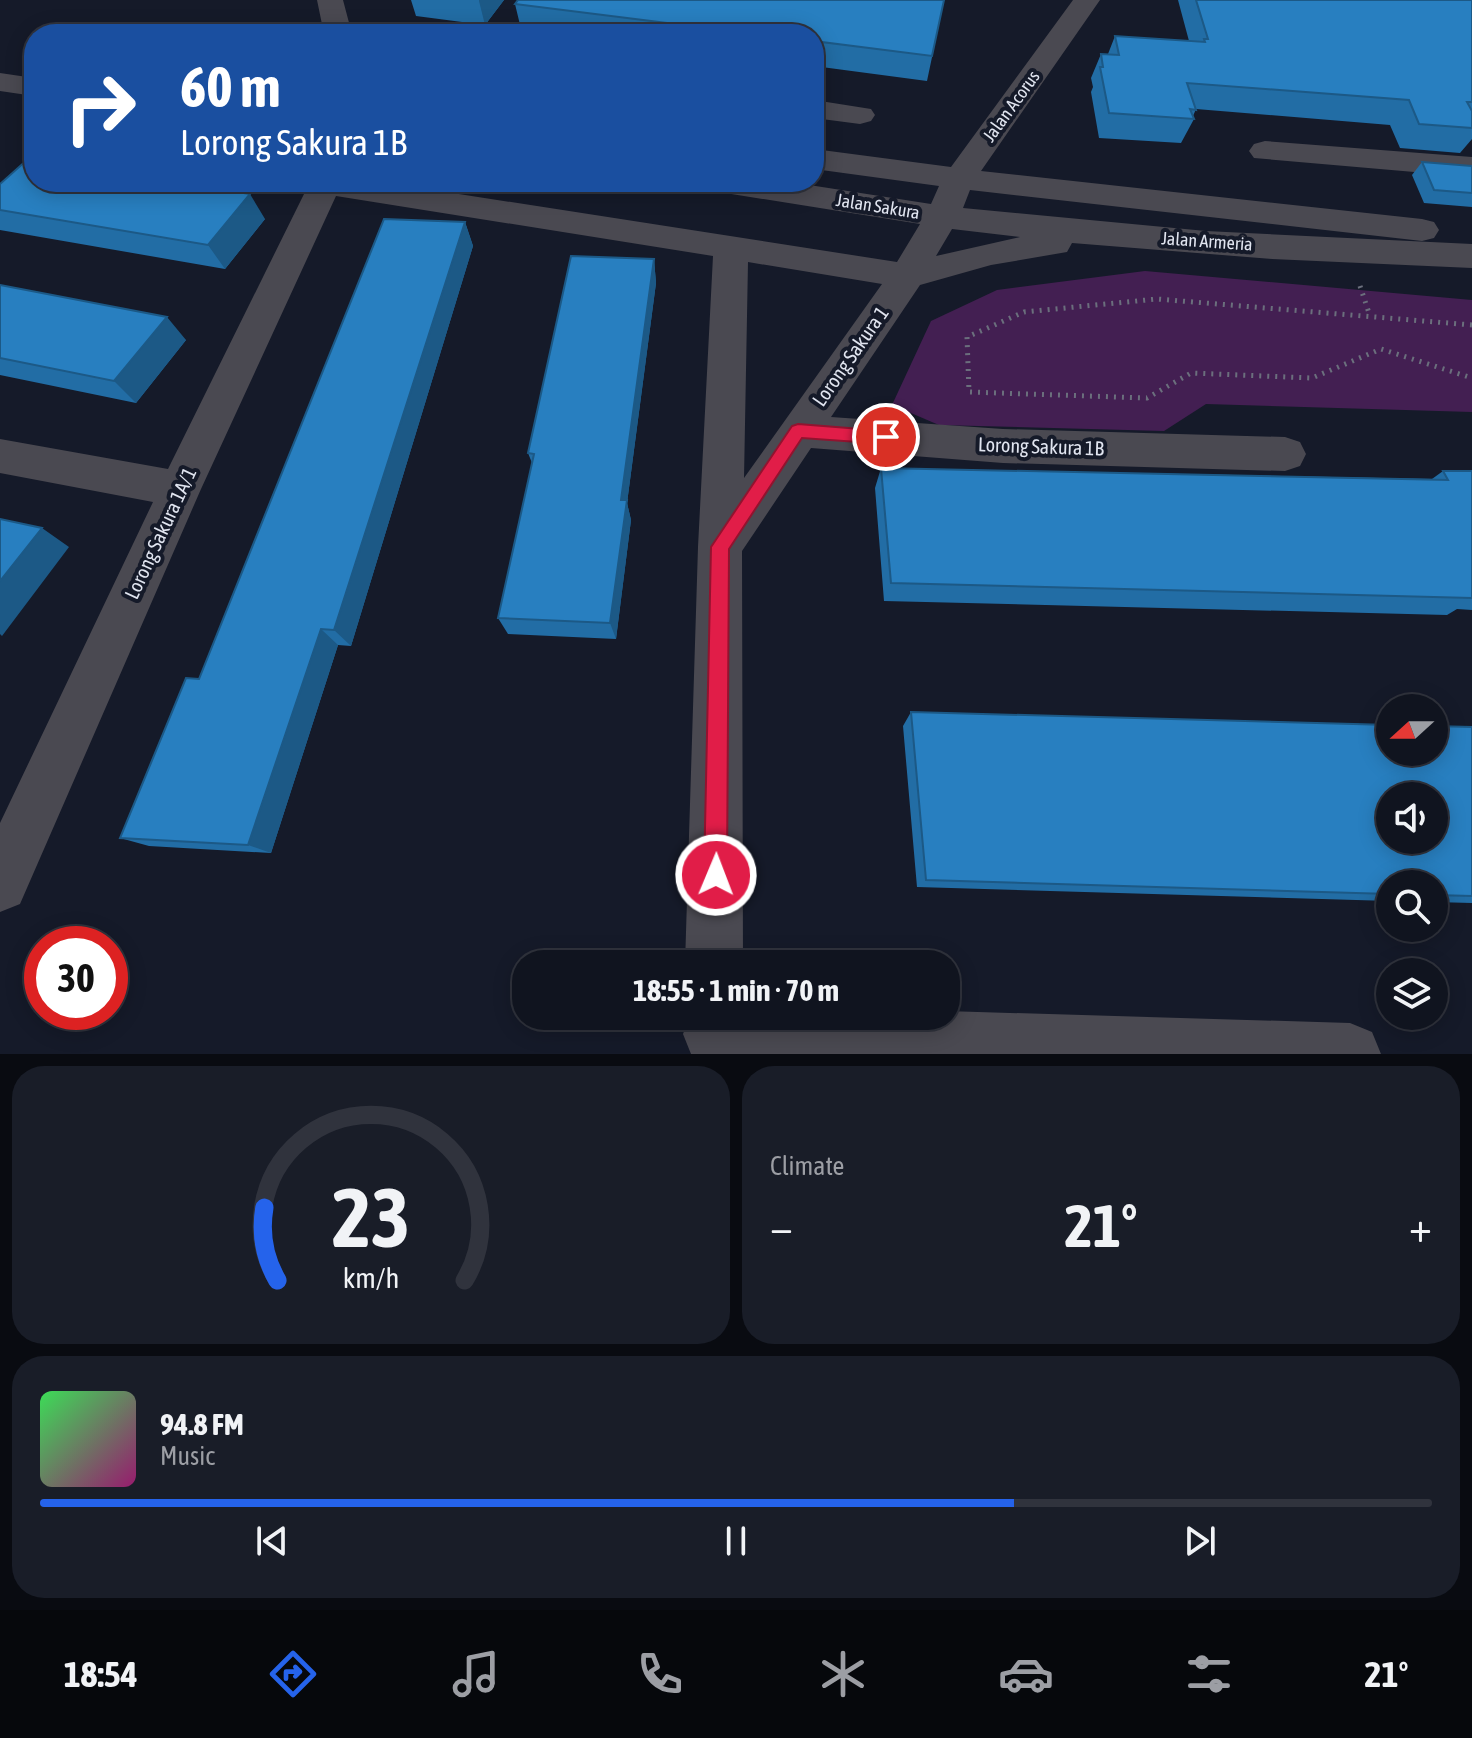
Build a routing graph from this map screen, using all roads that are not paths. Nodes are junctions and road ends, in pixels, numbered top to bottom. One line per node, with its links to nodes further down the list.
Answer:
1 (330, 0): 3 (street)
2 (1087, 0): 11 (street, Jalan Acorus)
3 (336, 24)
4 (0, 82): 5 (street)
5 (24, 86)
6 (824, 110): 7 (street)
7 (860, 115)
8 (1265, 151): 10 (street)
9 (824, 160): 11 (street, Jalan Sakura)
10 (1472, 167)
11 (960, 177): 15 (street, Jalan Acorus); 17 (street, Jalan Armeria)
12 (316, 192): 24 (street, Lorong Sakura 1A/1)
13 (378, 192): 18 (street, Lorong Sakura 1A/1)
14 (785, 192): 15 (street, Jalan Sakura)
15 (942, 216): 16 (street, Jalan Armeria); 20 (street, Lorong Sakura 1)
16 (1119, 234): 19 (street, Jalan Armeria); 20 (street)
17 (1472, 236)
18 (731, 247): 20 (street, Lorong Sakura 1A/1); 25 (street)
19 (1472, 256)
20 (907, 276): 21 (street, Lorong Sakura 1)
21 (798, 431): 22 (street, Lorong Sakura 1B); 25 (street, Lorong Sakura 1)
22 (1285, 454)
23 (0, 456): 24 (street)
24 (180, 489): 26 (street, Lorong Sakura 1A/1)
25 (720, 547): 27 (street)
26 (0, 884)
27 (714, 950)
28 (713, 1035): 29 (street)
29 (1350, 1054)

